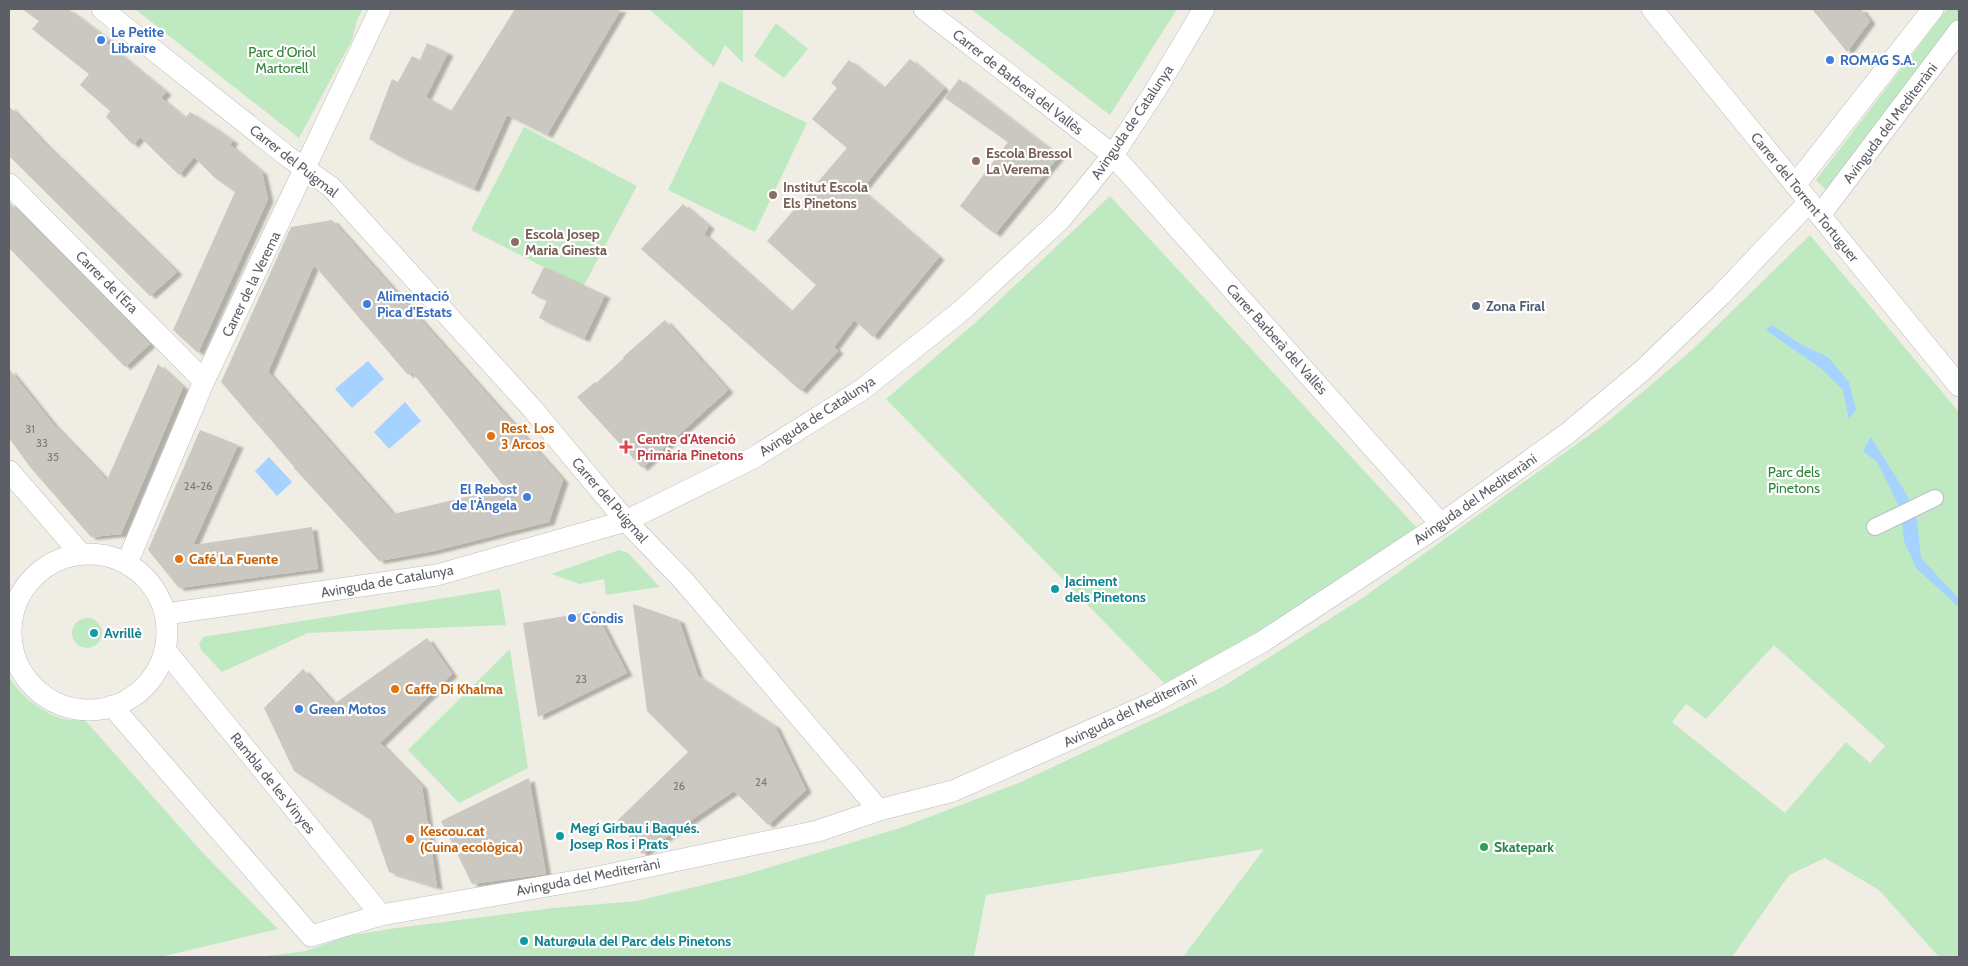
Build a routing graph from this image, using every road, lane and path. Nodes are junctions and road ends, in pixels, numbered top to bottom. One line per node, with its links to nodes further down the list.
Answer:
1 (102, 9): 9 (street, Carrer del Puigmal)
2 (380, 9): 9 (street, Carrer de la Verema)
3 (924, 9): 8 (street, Carrer de Barberà del Vallès)
4 (1204, 9): 8 (street, Avinguda de Catalunya)
5 (1652, 9): 11 (street, Carrer del Torrent Tortuguer)
6 (1933, 9): 11 (street)
7 (1959, 31): 12 (street, Avinguda del Mediterràni)
8 (1113, 155): 17 (street, Avinguda de Catalunya); 18 (street, Carrer Barberà del Vallès)
9 (306, 169): 13 (street, Carrer de la Verema); 17 (street, Carrer del Puigmal)
10 (9, 184): 13 (street, Carrer de l'Era)
11 (1795, 185): 12 (street, Carrer del Torrent Tortuguer)
12 (1814, 209): 14 (street, Carrer del Torrent Tortuguer); 18 (street, Avinguda del Mediterràni)
13 (204, 381): 21 (street, Carrer de la Verema)
14 (1959, 386)
15 (9, 471): 20 (street)
16 (1935, 498): 19 (street)
17 (626, 521): 23 (street, Avinguda de Catalunya); 27 (street, Carrer del Puigmal)
18 (1441, 524): 27 (street, Avinguda del Mediterràni)
19 (1875, 527)
20 (81, 554): 21 (street); 22 (street)
21 (127, 563): 23 (street)
22 (12, 603): 24 (street)
23 (166, 614): 25 (street)
24 (10, 630): 26 (street)
25 (165, 650): 26 (street); 28 (street, Rambla de les Vinyes)
26 (112, 706): 28 (street, Avinguda del Mediterràni)
27 (878, 810): 28 (street, Avinguda del Mediterràni)
28 (381, 915)

